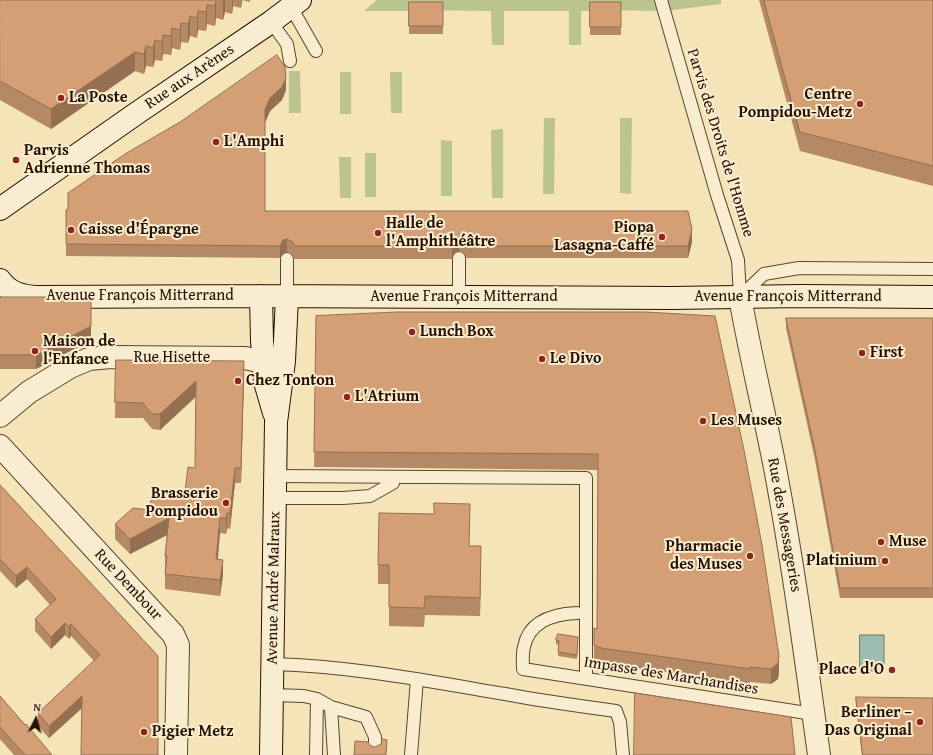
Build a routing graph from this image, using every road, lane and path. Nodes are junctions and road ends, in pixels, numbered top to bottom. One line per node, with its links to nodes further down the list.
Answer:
1 (662, 0): 14 (lane, Parvis des Droits de l'Homme)
2 (295, 3): 3 (street, Rue aux Arènes); 4 (lane)
3 (271, 22): 5 (lane); 6 (street, Rue aux Arènes)
4 (316, 51)
5 (290, 61)
6 (0, 208)
7 (459, 258): 13 (lane)
8 (287, 259): 12 (lane)
9 (933, 269): 14 (lane)
10 (0, 280): 11 (street, Avenue François Mitterrand)
11 (261, 296): 12 (street, Avenue François Mitterrand); 16 (street, Avenue André Malraux)
12 (287, 296): 13 (street, Avenue François Mitterrand); 17 (street, Avenue André Malraux)
13 (459, 297): 14 (street, Avenue François Mitterrand)
14 (740, 297): 15 (street, Avenue François Mitterrand); 31 (street, Rue des Messageries)
15 (933, 297)
16 (263, 362): 17 (street, Rue Hisette); 18 (street, Rue Hisette); 19 (street, Avenue André Malraux)
17 (283, 376): 19 (street, Avenue André Malraux)
18 (0, 416)
19 (276, 422): 21 (street, Avenue André Malraux)
20 (0, 446): 33 (street, Rue Dembour)
21 (275, 476): 23 (street, Avenue André Malraux); 27 (lane)
22 (393, 483): 23 (lane)
23 (275, 498): 25 (street, Avenue André Malraux)
24 (577, 613): 27 (lane, Impasse des Marchandises)
25 (273, 664): 26 (lane); 28 (street, Avenue André Malraux)
26 (417, 679): 37 (lane); 38 (lane)
27 (586, 679): 31 (lane, Impasse des Marchandises)
28 (272, 695): 29 (lane); 34 (street, Avenue André Malraux)
29 (317, 699): 30 (lane); 35 (lane)
30 (331, 707): 32 (lane); 36 (lane)
31 (813, 714): 39 (street, Rue des Messageries)
32 (374, 749)
33 (176, 755)
34 (271, 755)
35 (316, 755)
36 (334, 755)
37 (411, 755)
38 (623, 755)
39 (818, 755)

